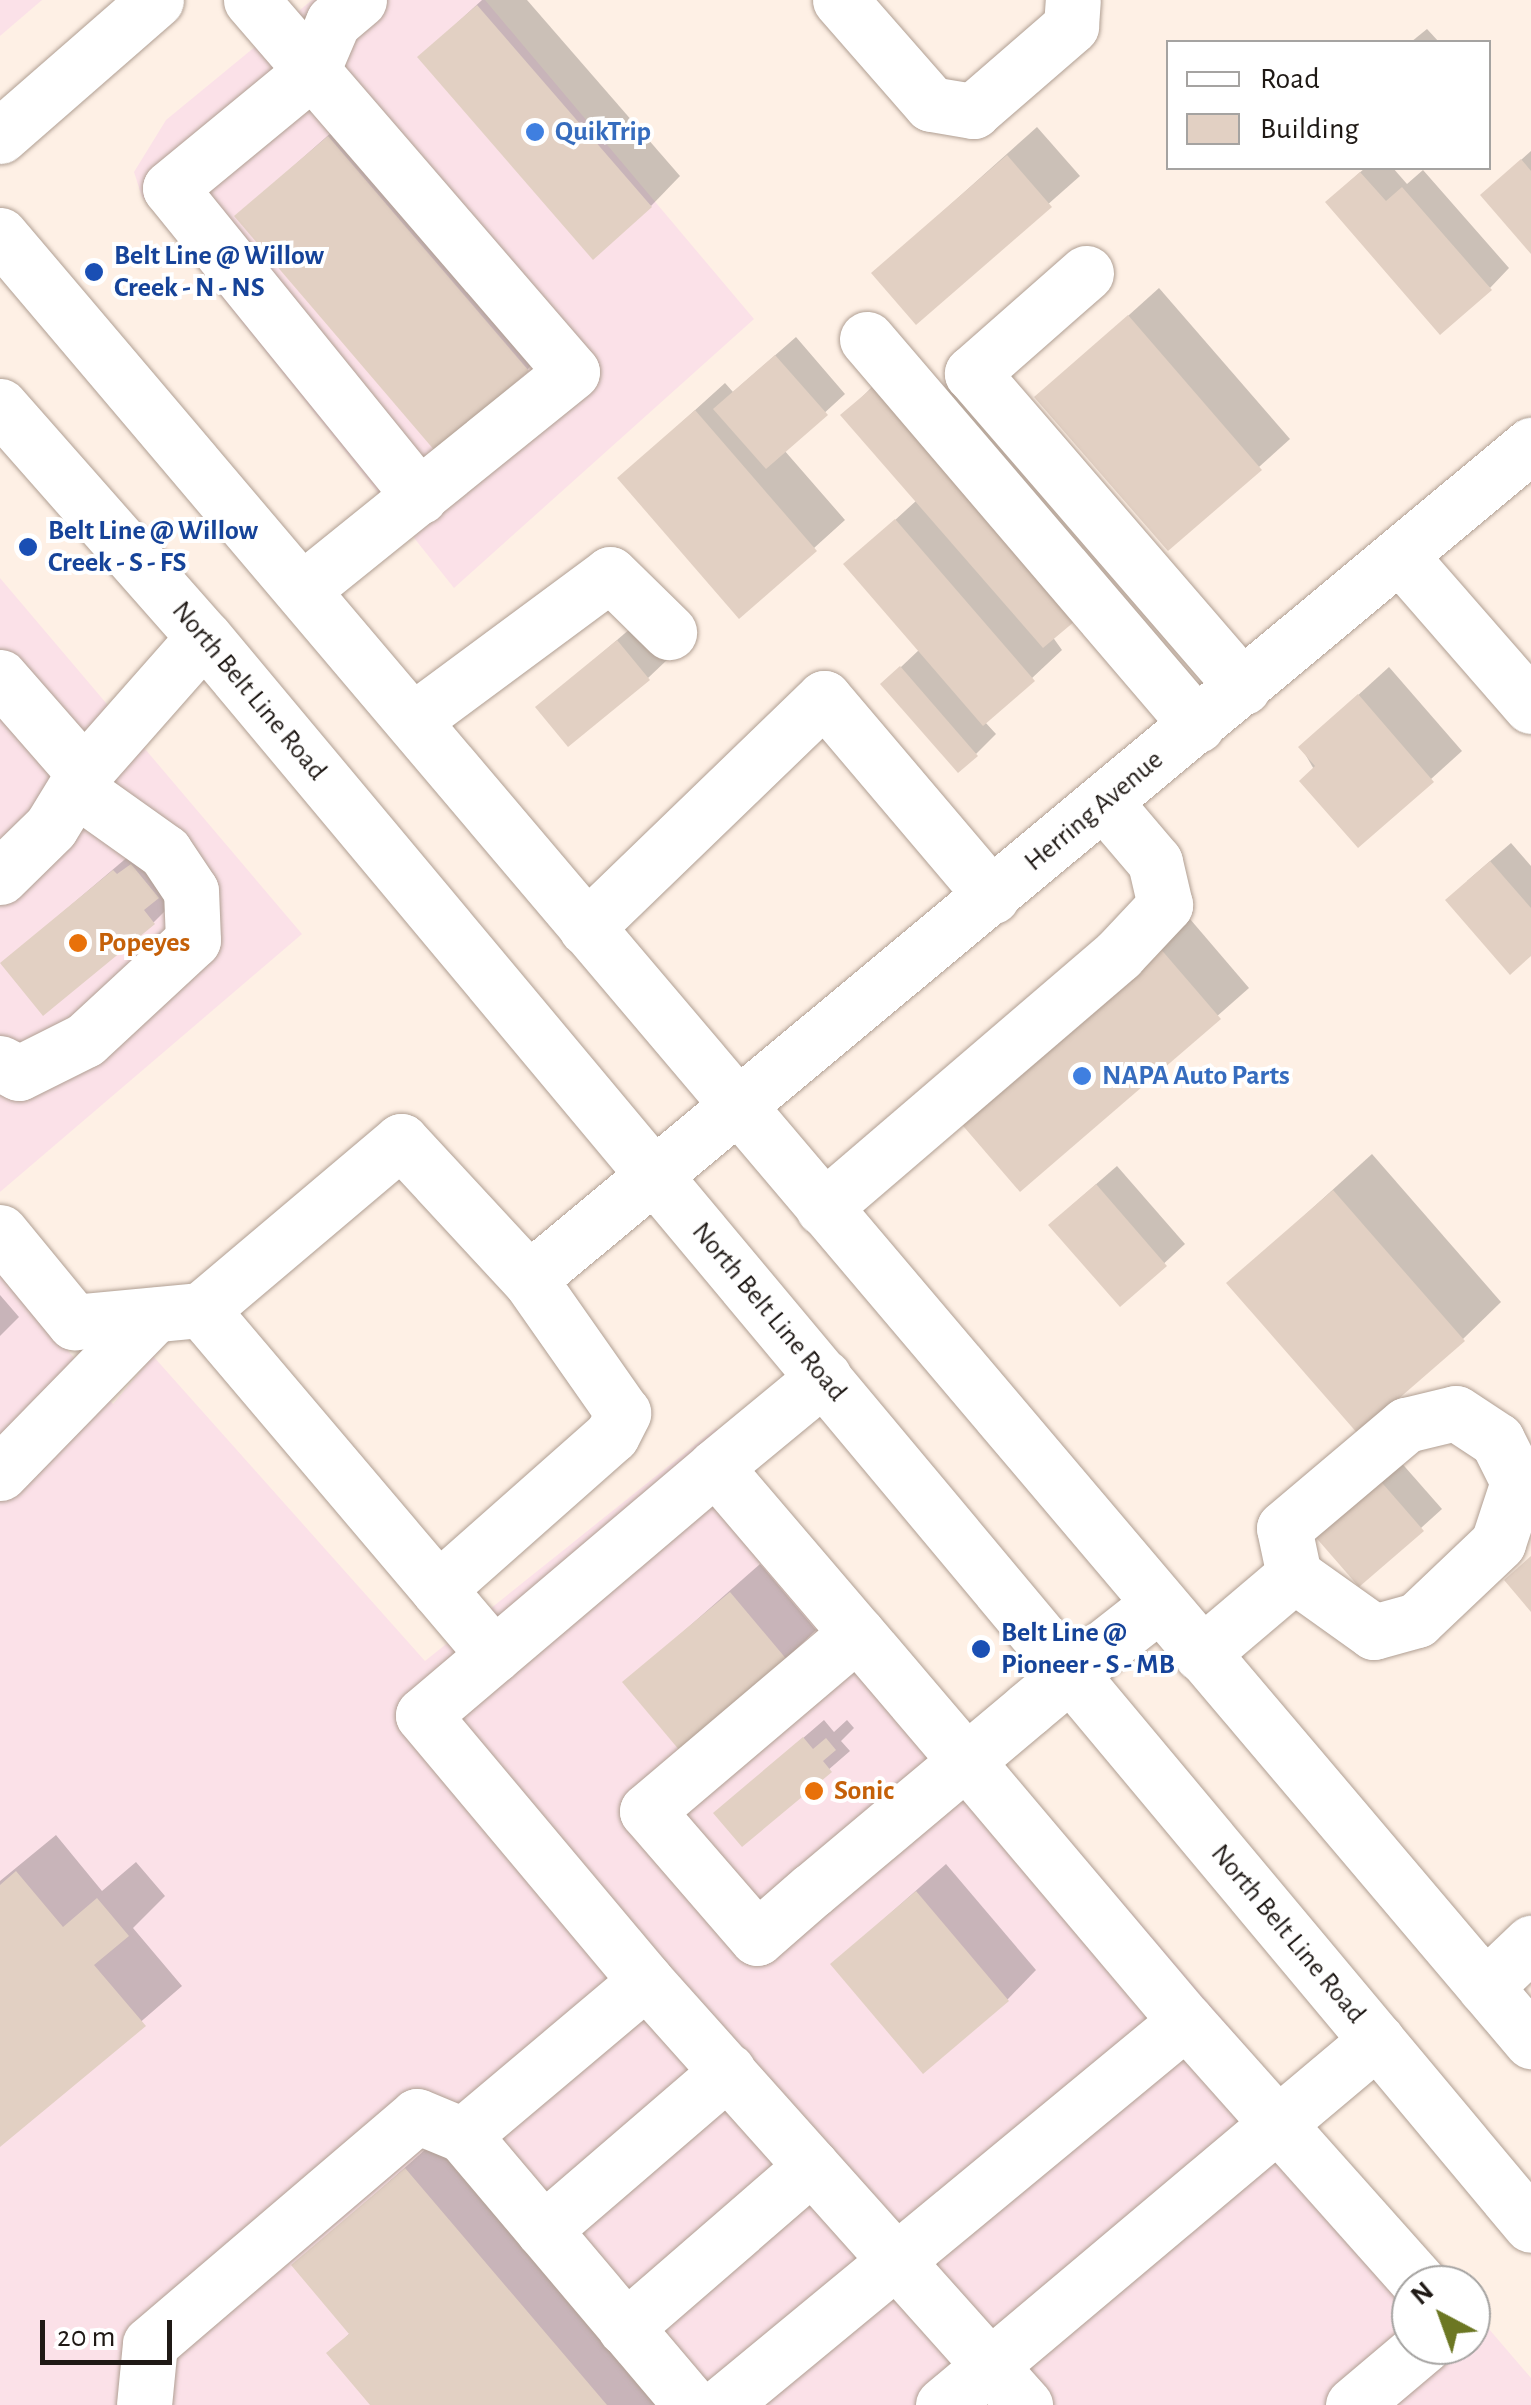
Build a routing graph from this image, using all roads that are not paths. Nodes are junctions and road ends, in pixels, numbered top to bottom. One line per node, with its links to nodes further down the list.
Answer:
1 (156, 0): 7 (main road)
2 (251, 0): 6 (main road)
3 (359, 0): 6 (main road)
4 (840, 0): 5 (main road)
5 (1073, 0)
6 (312, 70): 13 (main road); 13 (main road)
7 (0, 136)
8 (0, 235): 15 (main road)
9 (1086, 273): 19 (main road)
10 (867, 339): 22 (main road)
11 (0, 406): 17 (main road, North Belt Line Road)
12 (1531, 445): 14 (main road, Herring Avenue)
13 (420, 496): 15 (main road)
14 (1400, 556): 19 (main road, Herring Avenue); 20 (main road)
15 (302, 590): 21 (main road)
16 (669, 632): 21 (main road)
17 (204, 637): 23 (main road); 30 (main road, North Belt Line Road)
18 (0, 677): 23 (main road)
19 (1243, 687): 22 (main road, Herring Avenue)
20 (1531, 706)
21 (413, 720): 27 (main road)
22 (1197, 725): 24 (main road, Herring Avenue)
23 (80, 781): 25 (main road); 28 (main road)
24 (1104, 802): 26 (main road, Herring Avenue); 31 (main road)
25 (0, 877)
26 (992, 896): 27 (main road); 29 (main road, Herring Avenue)
27 (586, 928): 29 (main road)
28 (0, 1063)
29 (737, 1108): 30 (main road, Herring Avenue); 31 (main road)
30 (655, 1175): 33 (main road, Herring Avenue); 35 (main road, North Belt Line Road)
31 (823, 1208): 40 (main road)
32 (0, 1232): 34 (main road)
33 (528, 1279): 34 (main road); 39 (main road)
34 (178, 1312): 37 (main road); 39 (main road)
35 (824, 1378): 36 (main road); 44 (main road, North Belt Line Road)
36 (715, 1467): 41 (main road); 43 (main road)
37 (0, 1473)
38 (1294, 1575): 42 (main road)
39 (438, 1588): 43 (main road)
40 (1160, 1604): 42 (main road); 44 (main road)
41 (858, 1632): 45 (main road); 45 (main road)
42 (1201, 1654): 48 (main road)
43 (494, 1655): 47 (main road)
44 (1071, 1673): 45 (main road); 50 (main road, North Belt Line Road)
45 (966, 1761): 49 (main road)
46 (1531, 1943): 48 (main road)
47 (646, 1980): 52 (main road); 54 (main road)
48 (1485, 1986): 51 (main road)
49 (1186, 2021): 53 (main road); 58 (main road)
50 (1376, 2040): 53 (main road); 56 (main road, North Belt Line Road)
51 (1531, 2041)
52 (728, 2072): 55 (main road); 57 (main road)
53 (1278, 2123): 59 (main road); 62 (main road)
54 (463, 2135): 57 (main road); 63 (main road)
55 (812, 2166): 58 (main road); 60 (main road)
56 (1531, 2225)
57 (543, 2230): 60 (main road)
58 (895, 2258): 62 (main road); 65 (main road)
59 (1404, 2265)
60 (625, 2328): 64 (main road)
61 (1400, 2365): 67 (main road)
62 (1008, 2385): 66 (main road)
63 (144, 2405)
64 (691, 2405)
65 (721, 2405)
66 (942, 2405)
67 (1353, 2405)

